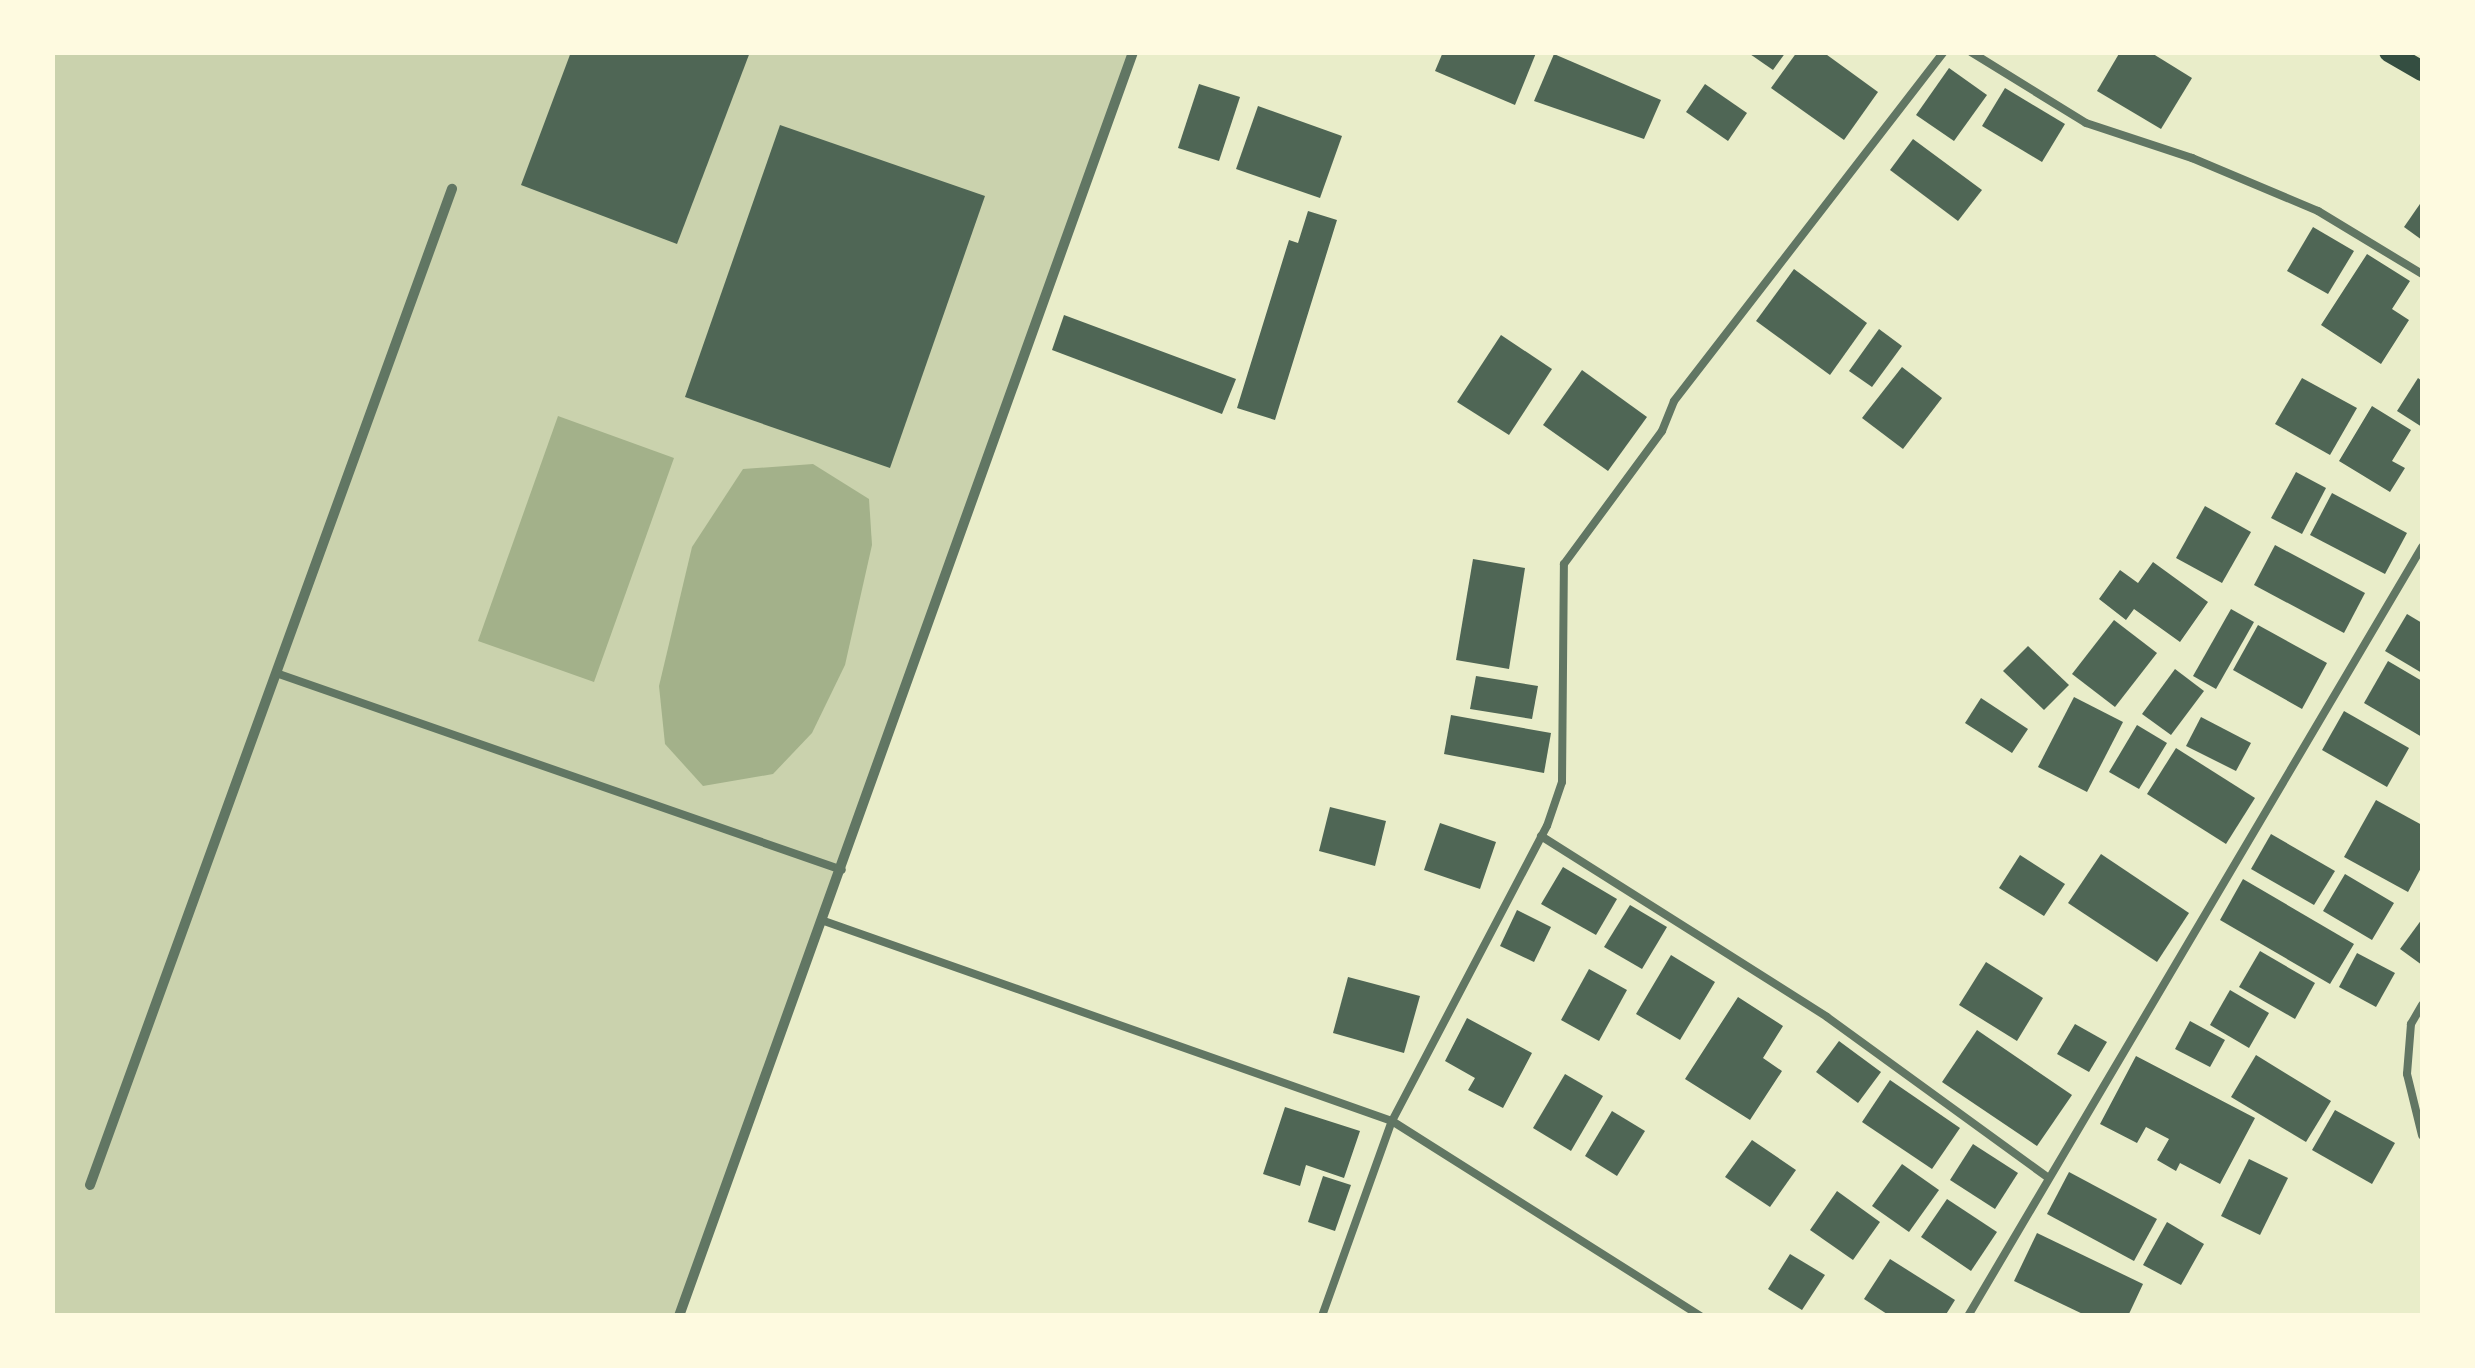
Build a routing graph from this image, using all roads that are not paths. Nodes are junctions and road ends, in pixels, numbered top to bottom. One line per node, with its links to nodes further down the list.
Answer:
1 (1133, 52): 11 (street)
2 (1944, 52): 10 (lane)
3 (1972, 52): 7 (lane)
4 (2389, 52): 5 (main road)
5 (2422, 71)
6 (452, 189): 9 (street)
7 (2422, 274)
8 (2422, 547): 16 (lane)
9 (276, 673): 11 (lane); 17 (street)
10 (1541, 836): 14 (lane); 16 (lane)
11 (842, 870): 12 (street)
12 (824, 920): 14 (lane); 18 (street)
13 (2422, 1005): 15 (lane)
14 (1392, 1121): 19 (lane); 20 (lane)
15 (2422, 1135)
16 (2049, 1178): 21 (lane)
17 (90, 1185)
18 (679, 1316)
19 (1322, 1316)
20 (1701, 1316)
21 (1968, 1316)

